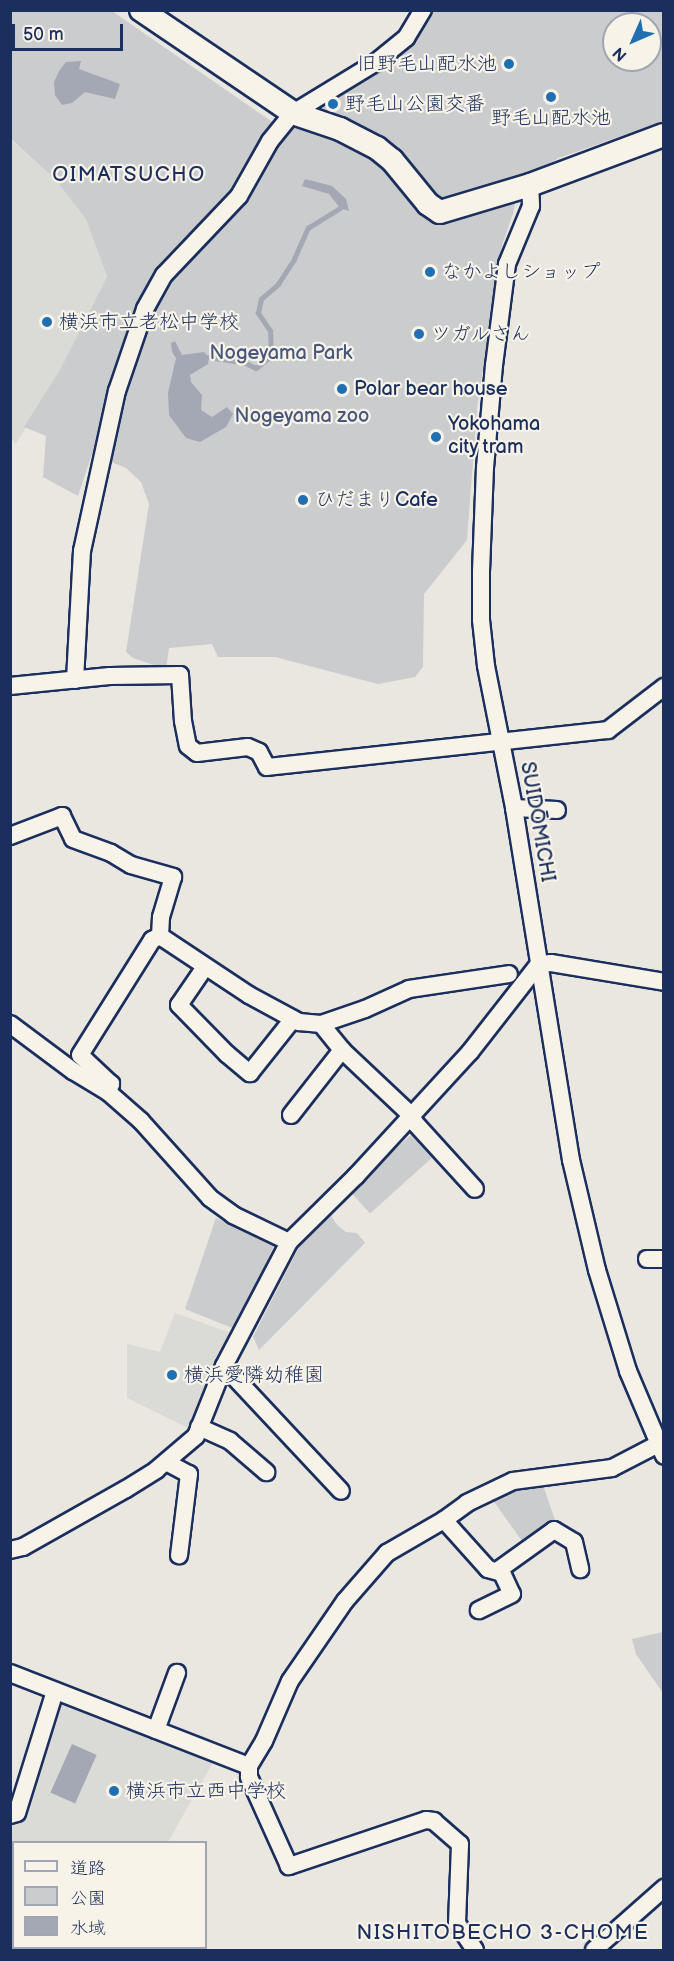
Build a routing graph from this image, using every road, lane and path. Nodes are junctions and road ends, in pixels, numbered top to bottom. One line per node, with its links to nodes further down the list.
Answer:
1 (141, 10): 3 (street)
2 (423, 10): 3 (street)
3 (293, 113): 5 (street); 6 (street)
4 (663, 135): 5 (street)
5 (530, 185): 9 (street, SUIDŌMICHI)
6 (75, 680): 7 (street); 9 (street)
7 (10, 686)
8 (663, 687): 9 (street)
9 (503, 743): 10 (street, SUIDŌMICHI)
10 (514, 808): 11 (street); 14 (street, SUIDŌMICHI)
11 (557, 810)
12 (10, 836): 13 (street)
13 (160, 936): 15 (street); 22 (street)
14 (538, 965): 17 (street); 24 (street); 29 (street, SUIDŌMICHI)
15 (205, 967): 18 (street); 18 (street)
16 (509, 974): 20 (street)
17 (663, 982)
18 (293, 1018): 20 (street)
19 (10, 1024): 22 (street)
20 (321, 1024): 21 (street)
21 (342, 1050): 23 (street); 24 (street)
22 (108, 1092): 26 (street)
23 (291, 1115)
24 (412, 1116): 25 (street); 26 (street)
25 (475, 1189)
26 (289, 1242): 27 (street)
27 (224, 1366): 28 (street); 32 (street)
28 (199, 1427): 30 (street); 31 (street)
29 (662, 1447): 33 (street)
30 (166, 1462): 34 (street); 35 (street)
31 (266, 1472)
32 (340, 1491)
33 (444, 1520): 37 (street); 43 (street)
34 (10, 1550)
35 (179, 1555)
36 (580, 1569): 37 (street)
37 (497, 1571): 38 (street)
38 (479, 1610)
39 (10, 1673): 41 (street)
40 (177, 1674): 42 (street)
41 (55, 1691): 42 (street); 44 (street)
42 (156, 1730): 43 (street)
43 (249, 1766): 46 (street)
44 (10, 1815)
45 (661, 1895): 47 (street)
46 (475, 1950)
47 (594, 1950)

